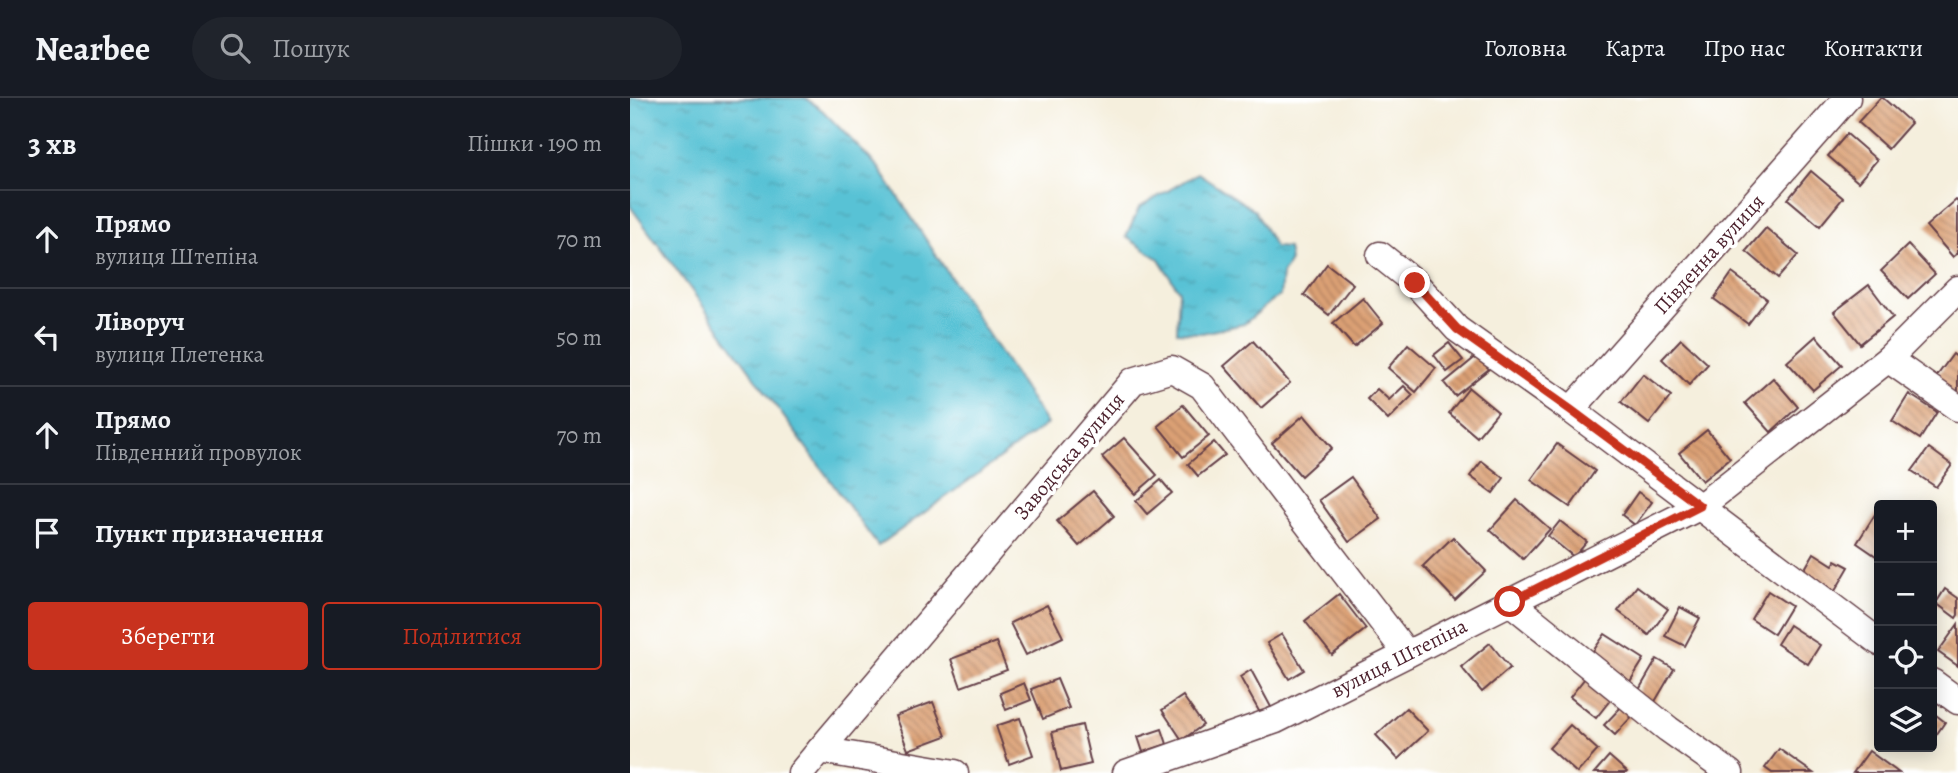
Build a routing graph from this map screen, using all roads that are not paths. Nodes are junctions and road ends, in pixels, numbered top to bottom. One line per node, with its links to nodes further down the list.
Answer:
1 (1847, 98): 6 (street, Південна вулиця)
2 (1380, 255): 6 (street)
3 (1958, 289): 4 (street, вулиця Штепіна)
4 (1888, 359): 5 (street); 7 (street, вулиця Штепіна)
5 (1958, 408)
6 (1571, 410): 7 (street)
7 (1700, 506): 8 (street, вулиця Штепіна); 9 (street)
8 (1510, 602): 10 (street, вулиця Штепіна); 17 (street)
9 (1874, 638)
10 (1407, 654): 13 (street, Заводська вулиця); 16 (street, вулиця Штепіна)
11 (1937, 686): 12 (street)
12 (1958, 701)
13 (820, 750): 14 (street); 15 (street)
14 (801, 773)
15 (954, 773)
16 (1126, 773)
17 (1730, 773)

